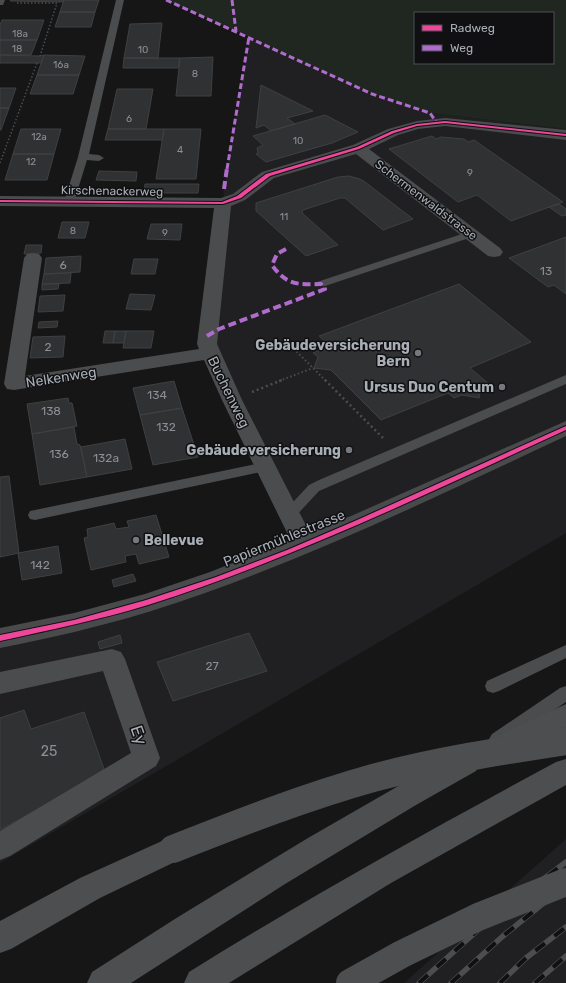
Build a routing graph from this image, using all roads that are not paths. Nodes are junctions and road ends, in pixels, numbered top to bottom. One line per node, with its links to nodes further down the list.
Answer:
1 (120, 0): 4 (lane)
2 (566, 135): 3 (street, Schermenwaldstrasse)
3 (358, 148): 8 (street, Schermenwaldstrasse); 9 (street, Schermenwaldstrasse)
4 (83, 157): 5 (lane); 7 (lane)
5 (99, 158)
6 (0, 201): 7 (street, Kirschenackerweg)
7 (69, 202): 8 (street, Kirschenackerweg)
8 (223, 203): 13 (street, Buchenweg)
9 (471, 234): 10 (street, Schermenwaldstrasse); 12 (lane)
10 (494, 252)
11 (33, 258): 13 (street, Nelkenweg)
12 (321, 284)
13 (210, 353): 16 (street, Buchenweg)
14 (566, 379): 18 (lane)
15 (566, 428): 19 (main road, Papiermühlestrasse)
16 (265, 467): 17 (lane); 18 (street, Buchenweg)
17 (35, 515)
18 (288, 516): 19 (street, Buchenweg)
19 (304, 545): 20 (main road, Papiermühlestrasse)
20 (0, 638)
21 (566, 651): 23 (lane)
22 (0, 683): 29 (street, Ey)
23 (493, 686)
24 (566, 693): 27 (lane)
25 (566, 716): 27 (highway)
26 (566, 741): 31 (highway, bridge)
27 (450, 771): 32 (highway)
28 (566, 771): 33 (highway)
29 (0, 847)
30 (566, 882): 34 (highway, bridge)
31 (0, 938)
32 (102, 983)
33 (200, 983)
34 (350, 983)

